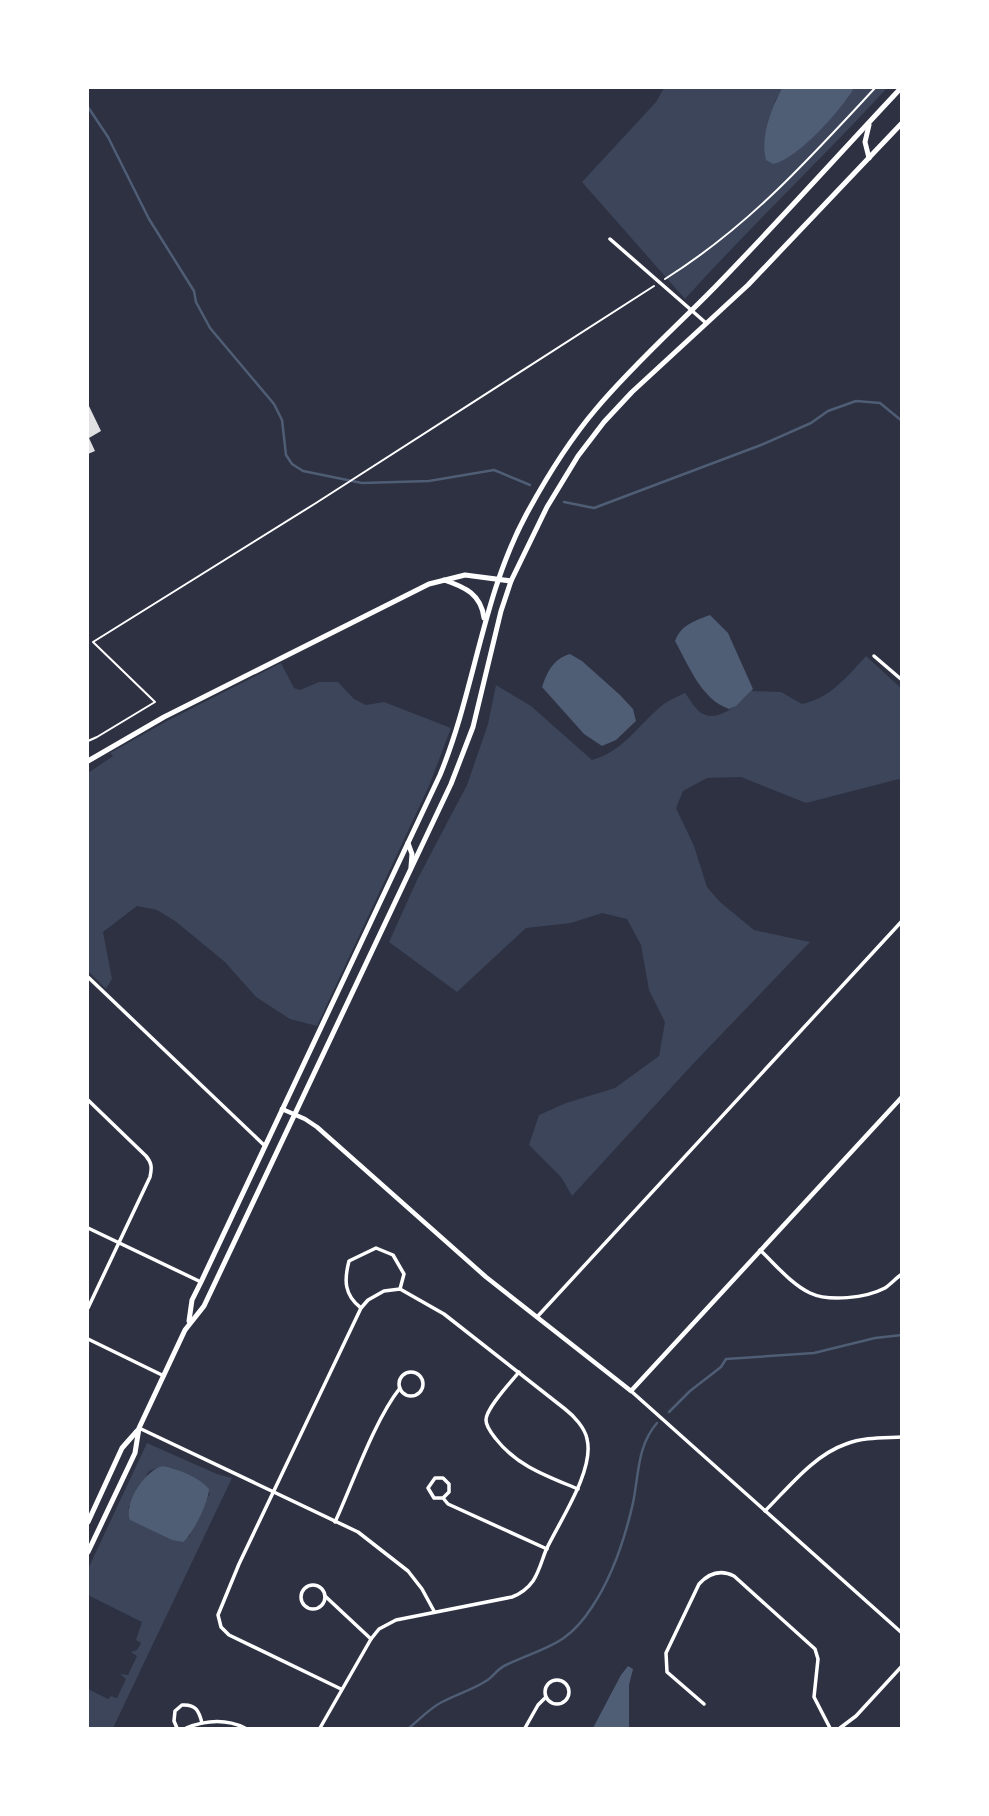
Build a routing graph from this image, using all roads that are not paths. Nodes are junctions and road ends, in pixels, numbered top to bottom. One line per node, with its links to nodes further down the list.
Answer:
1 (901, 88): 2 (main road)
2 (869, 122): 4 (main road); 6 (main road)
3 (901, 123): 4 (main road)
4 (869, 158): 7 (main road)
5 (610, 239): 6 (street)
6 (692, 311): 7 (street); 8 (main road)
7 (708, 324): 10 (main road)
8 (498, 579): 9 (main road); 10 (main road); 11 (main road)
9 (441, 580): 11 (main road); 14 (main road)
10 (511, 582): 16 (main road)
11 (485, 620): 15 (main road)
12 (874, 656): 13 (street)
13 (901, 680)
14 (88, 761)
15 (408, 843): 16 (main road); 21 (main road)
16 (411, 870): 22 (main road)
17 (901, 921): 32 (street)
18 (88, 977): 23 (street)
19 (901, 1097): 26 (street)
20 (88, 1100): 25 (street)
21 (282, 1109): 22 (street); 23 (main road)
22 (296, 1114): 32 (street); 33 (main road)
23 (265, 1146): 28 (main road)
24 (88, 1228): 25 (street)
25 (118, 1242): 28 (street); 30 (street)
26 (760, 1250): 27 (street); 38 (street)
27 (901, 1274)
28 (201, 1282): 33 (main road)
29 (400, 1289): 31 (street); 31 (street); 35 (street)
30 (88, 1308)
31 (361, 1308): 42 (street)
32 (537, 1317): 38 (street)
33 (188, 1324): 36 (main road)
34 (88, 1339): 36 (street)
35 (519, 1372): 41 (street); 41 (street)
36 (164, 1376): 39 (main road)
37 (400, 1388): 37 (street); 46 (street)
38 (631, 1391): 44 (street)
39 (139, 1428): 42 (street); 45 (main road); 48 (main road)
40 (901, 1437): 44 (street)
41 (578, 1489): 47 (street)
42 (273, 1492): 46 (street); 54 (street)
43 (443, 1498): 43 (street); 47 (street)
44 (765, 1511): 51 (street)
45 (88, 1522)
46 (335, 1522): 50 (street)
47 (547, 1549): 50 (street)
48 (88, 1552)
49 (325, 1596): 49 (street); 52 (street)
50 (434, 1611): 52 (street)
51 (901, 1633)
52 (371, 1639): 54 (street)
53 (901, 1666): 64 (street)
54 (341, 1689): 61 (street)
55 (546, 1697): 55 (street); 62 (street)
56 (704, 1704): 63 (street)
57 (202, 1723): 58 (street); 59 (street); 60 (street)
58 (177, 1728)
59 (186, 1728)
60 (245, 1728)
61 (320, 1728)
62 (525, 1728)
63 (830, 1728)
64 (840, 1728)

